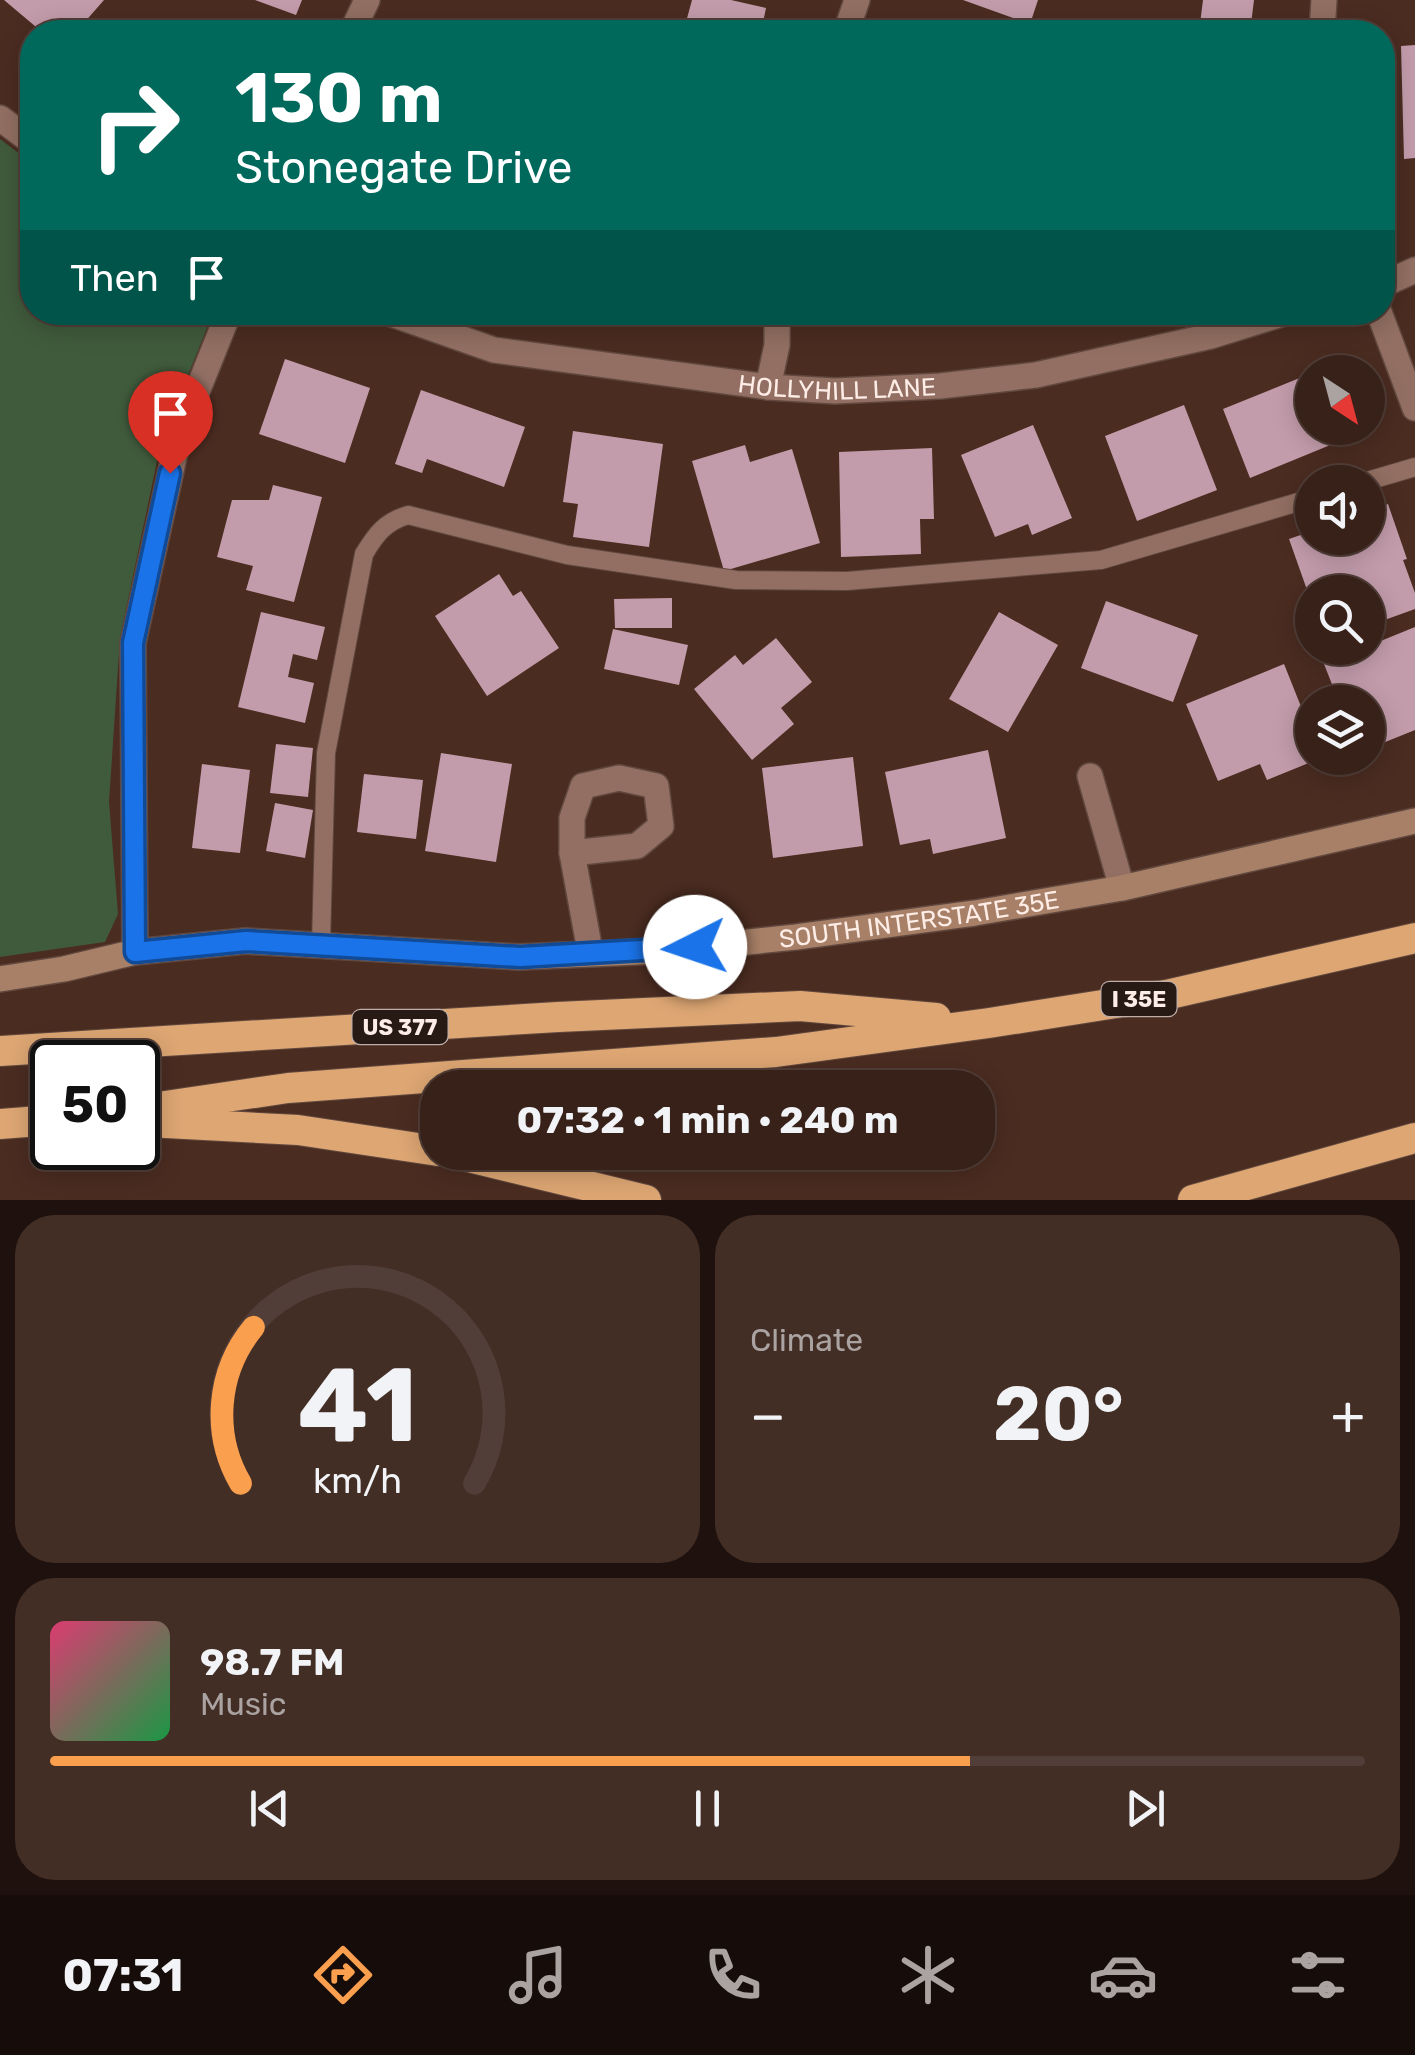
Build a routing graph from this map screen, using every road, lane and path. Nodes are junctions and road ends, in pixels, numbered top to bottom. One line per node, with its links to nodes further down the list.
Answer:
1 (224, 325): 17 (street)
2 (423, 325): 6 (street, HOLLYHILL LANE)
3 (776, 325): 6 (street)
4 (1246, 325): 6 (street, HOLLYHILL LANE)
5 (1384, 325): 7 (street)
6 (768, 387)
7 (1415, 408)
8 (1415, 467): 9 (lane)
9 (1385, 476)
10 (1295, 503): 16 (lane)
11 (1090, 776): 14 (street)
12 (1415, 821): 14 (main road, SOUTH INTERSTATE 35E)
13 (572, 853): 18 (street)
14 (1122, 888): 18 (main road, SOUTH INTERSTATE 35E)
15 (1415, 938): 20 (highway, I 35E)
16 (322, 944): 17 (main road, SOUTH INTERSTATE 35E); 18 (main road, SOUTH INTERSTATE 35E)
17 (135, 952): 19 (main road, SOUTH INTERSTATE 35E)
18 (590, 952)
19 (0, 980)
20 (989, 1023): 21 (highway, US 377); 22 (highway, I 35E)
21 (0, 1051)
22 (160, 1107)
23 (30, 1122): 25 (highway)
24 (160, 1122): 27 (highway)
25 (0, 1124)
26 (1415, 1138): 30 (highway)
27 (420, 1148)
28 (522, 1170): 29 (highway)
29 (646, 1200)
30 (1193, 1200)

